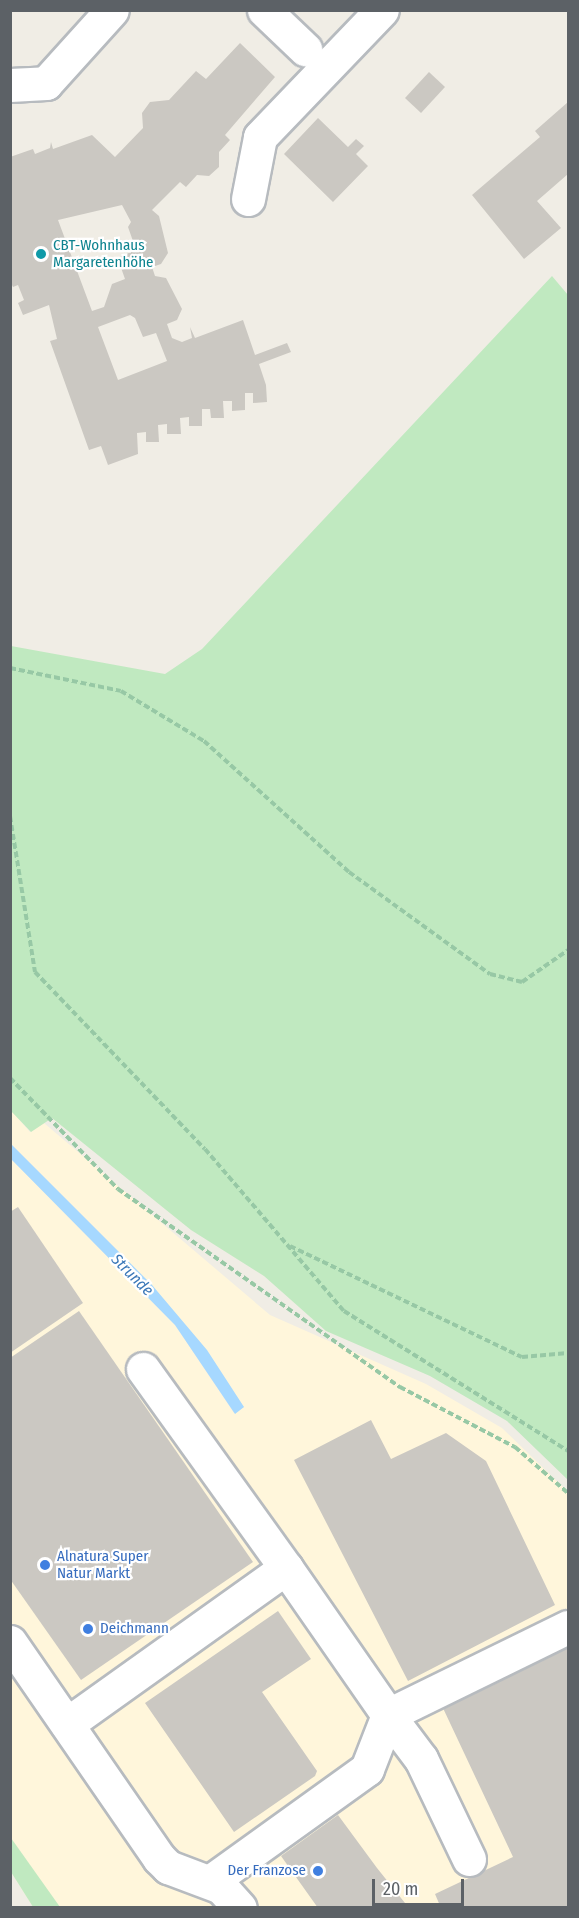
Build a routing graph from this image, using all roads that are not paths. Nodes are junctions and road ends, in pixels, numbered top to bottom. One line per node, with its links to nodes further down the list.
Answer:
1 (112, 10): 5 (lane)
2 (264, 10): 4 (lane)
3 (382, 10): 6 (lane)
4 (305, 49)
5 (10, 86)
6 (248, 199)
7 (143, 1369): 8 (lane)
8 (286, 1568): 11 (lane); 12 (lane)
9 (568, 1626): 11 (lane)
10 (10, 1642): 12 (lane)
11 (388, 1715): 13 (lane); 14 (lane)
12 (67, 1724): 14 (lane)
13 (469, 1859)
14 (210, 1882): 15 (lane)
15 (240, 1908)

